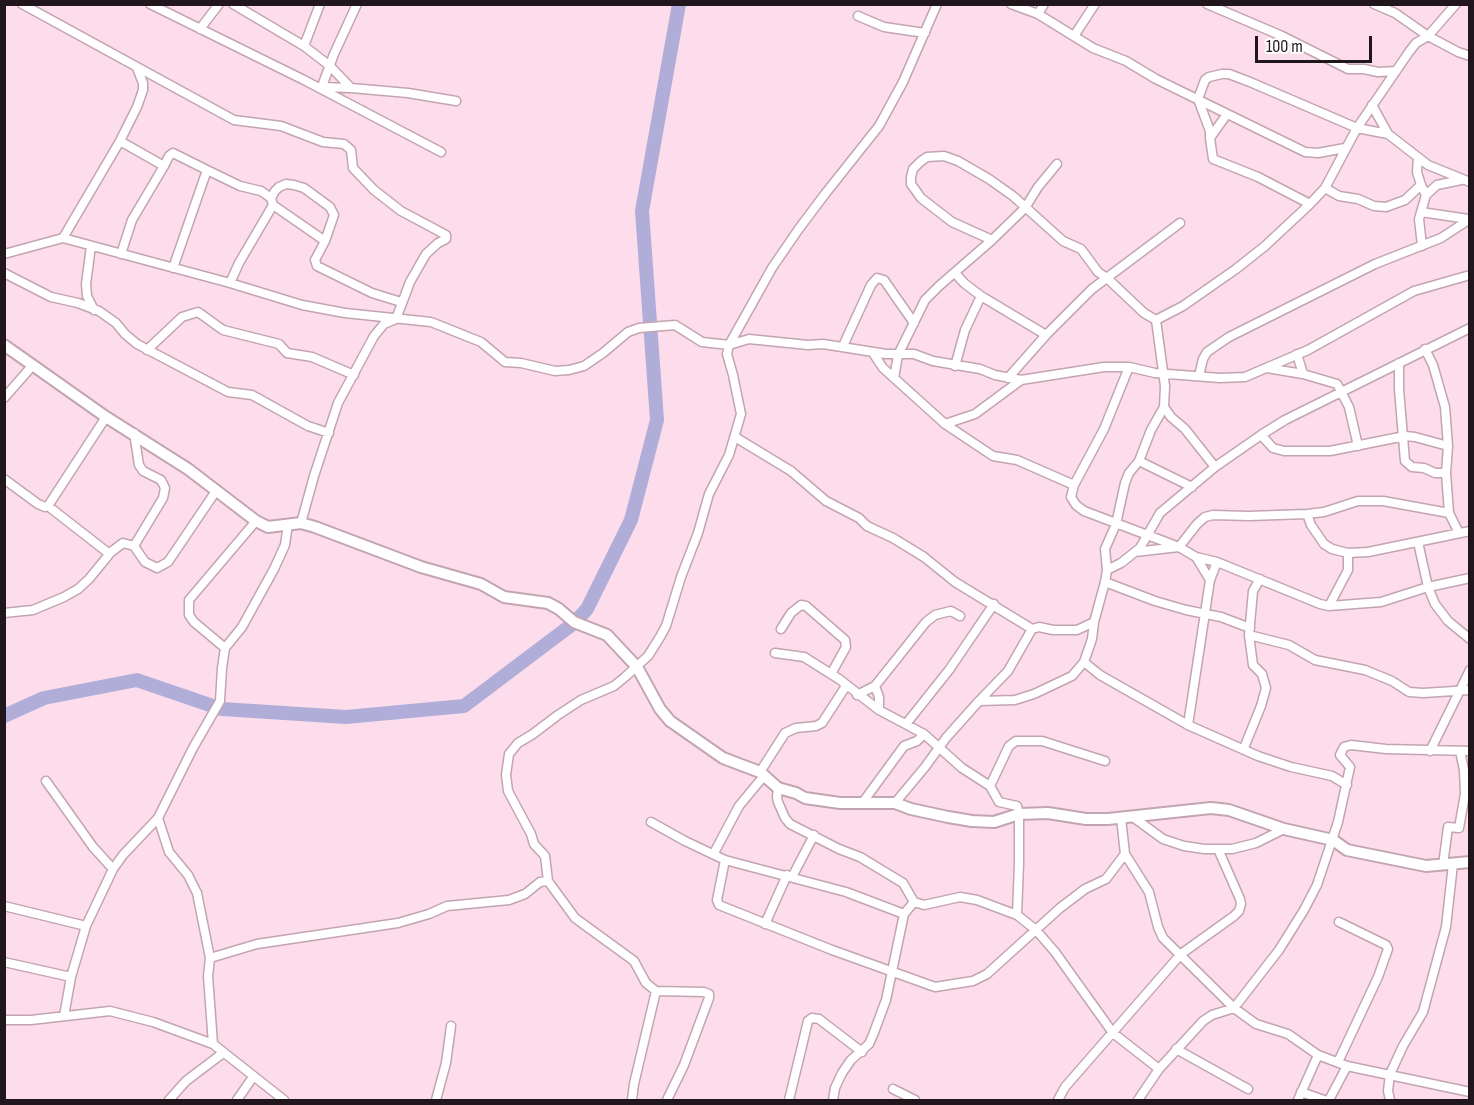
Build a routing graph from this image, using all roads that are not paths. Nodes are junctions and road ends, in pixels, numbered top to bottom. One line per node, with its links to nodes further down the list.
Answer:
1 (22, 4): 24 (street)
2 (150, 4): 17 (street)
3 (219, 4): 17 (street)
4 (233, 4): 21 (street)
5 (320, 4): 21 (street)
6 (357, 4): 23 (street)
7 (937, 4): 18 (street)
8 (1011, 4): 15 (street)
9 (1044, 4): 15 (street)
10 (1095, 4): 19 (street)
11 (1207, 4): 25 (street)
12 (1374, 4): 14 (street)
13 (1456, 4): 20 (street)
14 (1396, 9): 20 (street)
15 (1038, 14): 19 (street)
16 (858, 16): 18 (street)
17 (200, 29): 26 (street)
18 (925, 33): 74 (street)
19 (1074, 36): 28 (street)
20 (1428, 36): 22 (street); 25 (street)
21 (304, 46): 23 (street)
22 (1470, 56)
23 (330, 66): 26 (street); 27 (street)
24 (137, 68): 35 (street); 66 (street)
25 (1396, 71): 30 (street)
26 (321, 88): 27 (street); 37 (street)
27 (351, 88): 29 (street)
28 (1197, 99): 31 (street); 32 (street); 34 (street)
29 (456, 101)
30 (1372, 105): 32 (street); 33 (street)
31 (1227, 114): 34 (street); 36 (street)
32 (1357, 128): 33 (street); 36 (street)
33 (1388, 134): 38 (street)
34 (1210, 138): 47 (street)
35 (120, 141): 40 (street); 52 (street)
36 (1345, 148): 44 (street)
37 (441, 152)
38 (1418, 158): 42 (street); 43 (street)
39 (1057, 164): 48 (street)
40 (164, 166): 41 (street); 58 (street)
41 (207, 170): 46 (street); 59 (street)
42 (1465, 181): 45 (street)
43 (1421, 185): 44 (street); 45 (street)
44 (1324, 188): 47 (street)
45 (1426, 195): 49 (street)
46 (272, 201): 54 (street); 54 (street); 64 (street)
47 (1310, 204): 69 (street)
48 (1025, 208): 53 (street); 53 (street); 63 (street)
49 (1421, 212): 50 (street); 56 (street)
50 (1469, 219): 56 (street)
51 (1180, 223): 63 (street)
52 (63, 238): 55 (street); 57 (street)
53 (992, 240): 61 (street)
54 (325, 241): 66 (street)
55 (92, 246): 58 (street); 67 (street)
56 (1422, 246): 89 (street)
57 (4, 254)
58 (122, 254): 59 (street)
59 (173, 268): 64 (street)
60 (4, 273): 67 (street)
61 (955, 273): 65 (street); 70 (street)
62 (1470, 275): 79 (street)
63 (1107, 278): 69 (street); 72 (street)
64 (230, 283): 68 (street)
65 (981, 296): 72 (street); 83 (street)
66 (401, 302): 68 (street)
67 (94, 310): 77 (street)
68 (396, 319): 74 (street); 88 (street)
69 (1156, 321): 86 (street)
70 (914, 323): 75 (street); 80 (street)
71 (1470, 328): 76 (street)
72 (1046, 335): 91 (street)
73 (4, 345): 82 (street)
74 (729, 345): 75 (street); 102 (street)
75 (843, 346): 78 (street)
76 (1425, 349): 81 (street); 104 (street)
77 (147, 350): 88 (street); 99 (street)
78 (873, 353): 80 (street); 90 (street)
79 (1297, 354): 85 (street); 87 (street)
80 (898, 355): 83 (street); 90 (street)
81 (1399, 363): 93 (street); 101 (street)
82 (33, 365): 94 (street); 96 (street)
83 (955, 366): 91 (street)
84 (1129, 367): 86 (street); 92 (street); 109 (street)
85 (1266, 368): 87 (street); 89 (street)
86 (1163, 374): 89 (street); 95 (street)
87 (1303, 374): 93 (street)
88 (354, 375): 99 (street)
89 (1199, 376)
90 (894, 378): 97 (street)
91 (1008, 378): 92 (street)
92 (1021, 380): 97 (street)
93 (1343, 393): 100 (street); 103 (street)
94 (4, 398)
95 (1164, 407): 105 (street); 106 (street)
96 (106, 417): 98 (street); 112 (street)
97 (945, 424): 109 (street)
98 (134, 433): 111 (street); 123 (street)
99 (329, 433): 116 (street)
100 (1261, 435): 103 (street); 106 (street)
101 (1403, 436): 103 (street); 104 (street); 107 (street)
102 (735, 437): 136 (street); 151 (street)
103 (1358, 446)
104 (1448, 446): 107 (street)
105 (1139, 461): 110 (street); 118 (street)
106 (1215, 467): 110 (street)
107 (1446, 473): 113 (street)
108 (4, 479): 112 (street)
109 (1074, 485): 118 (street)
110 (1192, 487): 121 (street)
111 (216, 491): 115 (street); 123 (street)
112 (48, 506): 125 (street)
113 (1449, 513): 114 (street); 120 (street)
114 (1307, 514): 124 (street); 127 (street)
115 (256, 521): 117 (street); 148 (street)
116 (301, 523): 117 (street); 151 (street)
117 (288, 524): 148 (street)
118 (1116, 524): 121 (street); 130 (street)
119 (1470, 531): 120 (street)
120 (1459, 533): 122 (street)
121 (1149, 535): 124 (street); 126 (street)
122 (1418, 543): 127 (street); 135 (street)
123 (134, 546): 125 (street)
124 (1179, 547): 126 (street); 128 (street)
125 (111, 552): 138 (street)
126 (1135, 552): 130 (street)
127 (1348, 553): 137 (street)
128 (1196, 557): 129 (street); 132 (street)
129 (1218, 562): 132 (street); 133 (street)
130 (1107, 570): 134 (street)
131 (1470, 578): 135 (street)
132 (1210, 579): 139 (street)
133 (1260, 579): 137 (street); 145 (street)
134 (1105, 582): 139 (street); 141 (street)
135 (1428, 587): 137 (street); 147 (street)
136 (994, 604): 143 (street); 160 (street)
137 (1329, 606)
138 (4, 614)
139 (1204, 614): 145 (street); 161 (street)
140 (960, 616): 155 (street)
141 (1094, 622): 144 (street); 146 (street)
142 (780, 629): 153 (street)
143 (1032, 629): 144 (street); 158 (street)
144 (1077, 630): 146 (street)
145 (1250, 631): 156 (street); 164 (street)
146 (1092, 639): 150 (street)
147 (1470, 639)
148 (225, 648): 180 (street)
149 (775, 653): 153 (street)
150 (1084, 662): 158 (street); 161 (street)
151 (637, 667): 170 (street); 194 (street)
152 (1470, 670): 156 (street)
153 (831, 674): 154 (street)
154 (846, 686): 157 (street); 170 (street)
155 (875, 686): 157 (street); 159 (street)
156 (1465, 690): 165 (street)
157 (857, 695): 159 (street)
158 (979, 701): 163 (street)
159 (879, 710): 160 (street)
160 (906, 724): 162 (street)
161 (1188, 725): 164 (street)
162 (924, 734): 163 (street); 176 (street)
163 (940, 747): 174 (street); 177 (street)
164 (1244, 748): 171 (street)
165 (1430, 751): 166 (street); 169 (street)
166 (1460, 751): 167 (street); 191 (street)
167 (1470, 751)
168 (1105, 761): 174 (street)
169 (1350, 767): 171 (street); 173 (street)
170 (761, 775): 175 (street); 187 (street)
171 (1332, 776): 173 (street)
172 (46, 781): 192 (street)
173 (1347, 784): 185 (street)
174 (990, 786): 178 (street)
175 (778, 788): 176 (street); 184 (street)
176 (863, 802): 177 (street)
177 (896, 803): 178 (street)
178 (1019, 814): 181 (street); 198 (street)
179 (1134, 817): 181 (street); 183 (street); 186 (street)
180 (158, 818): 192 (street); 204 (street)
181 (1121, 818): 188 (street)
182 (651, 822): 187 (street)
183 (1284, 829): 185 (street); 186 (street)
184 (814, 835): 193 (street); 195 (street)
185 (1333, 840): 191 (street); 209 (street)
186 (1218, 849): 203 (street)
187 (714, 853): 189 (street)
188 (1125, 854): 202 (street); 203 (street)
189 (725, 860): 193 (street); 200 (street)
190 (1470, 862): 191 (street)
191 (1448, 865): 221 (street)
192 (113, 868): 201 (street)
193 (789, 876): 197 (street); 200 (street)
194 (548, 881): 204 (street); 208 (street)
195 (915, 902): 197 (street); 198 (street)
196 (4, 906): 201 (street)
197 (904, 914): 206 (street)
198 (1017, 915): 202 (street)
199 (1339, 922): 219 (street)
200 (765, 924): 206 (street)
201 (86, 926): 207 (street)
202 (1036, 930): 206 (street); 213 (street)
203 (1181, 954): 209 (street); 213 (street)
204 (210, 958): 214 (street)
205 (4, 962): 207 (street)
206 (892, 970): 216 (street)
207 (71, 978): 210 (street)
208 (656, 991): 231 (street); 232 (street)
209 (1234, 1008): 215 (street); 218 (street)
210 (63, 1016): 211 (street); 214 (street)
211 (4, 1020)
212 (452, 1026): 230 (street)
213 (1113, 1033): 220 (street); 236 (street)
214 (213, 1044): 217 (street)
215 (1176, 1050): 220 (street); 224 (street)
216 (862, 1052): 233 (street); 234 (street)
217 (223, 1053): 222 (street); 227 (street)
218 (1318, 1055): 219 (street); 226 (street)
219 (1343, 1064): 221 (street); 239 (street)
220 (1159, 1069): 237 (street)
221 (1390, 1074): 225 (street); 240 (street)
222 (253, 1077): 228 (street); 229 (street)
223 (893, 1089): 235 (street)
224 (1248, 1089)
225 (1470, 1092)
226 (1299, 1096): 238 (street)
227 (169, 1101)
228 (237, 1101)
229 (284, 1101)
230 (436, 1101)
231 (632, 1101)
232 (668, 1101)
233 (789, 1101)
234 (833, 1101)
235 (915, 1101)
236 (1058, 1101)
237 (1138, 1101)
238 (1324, 1101)
239 (1329, 1101)
240 (1390, 1101)

